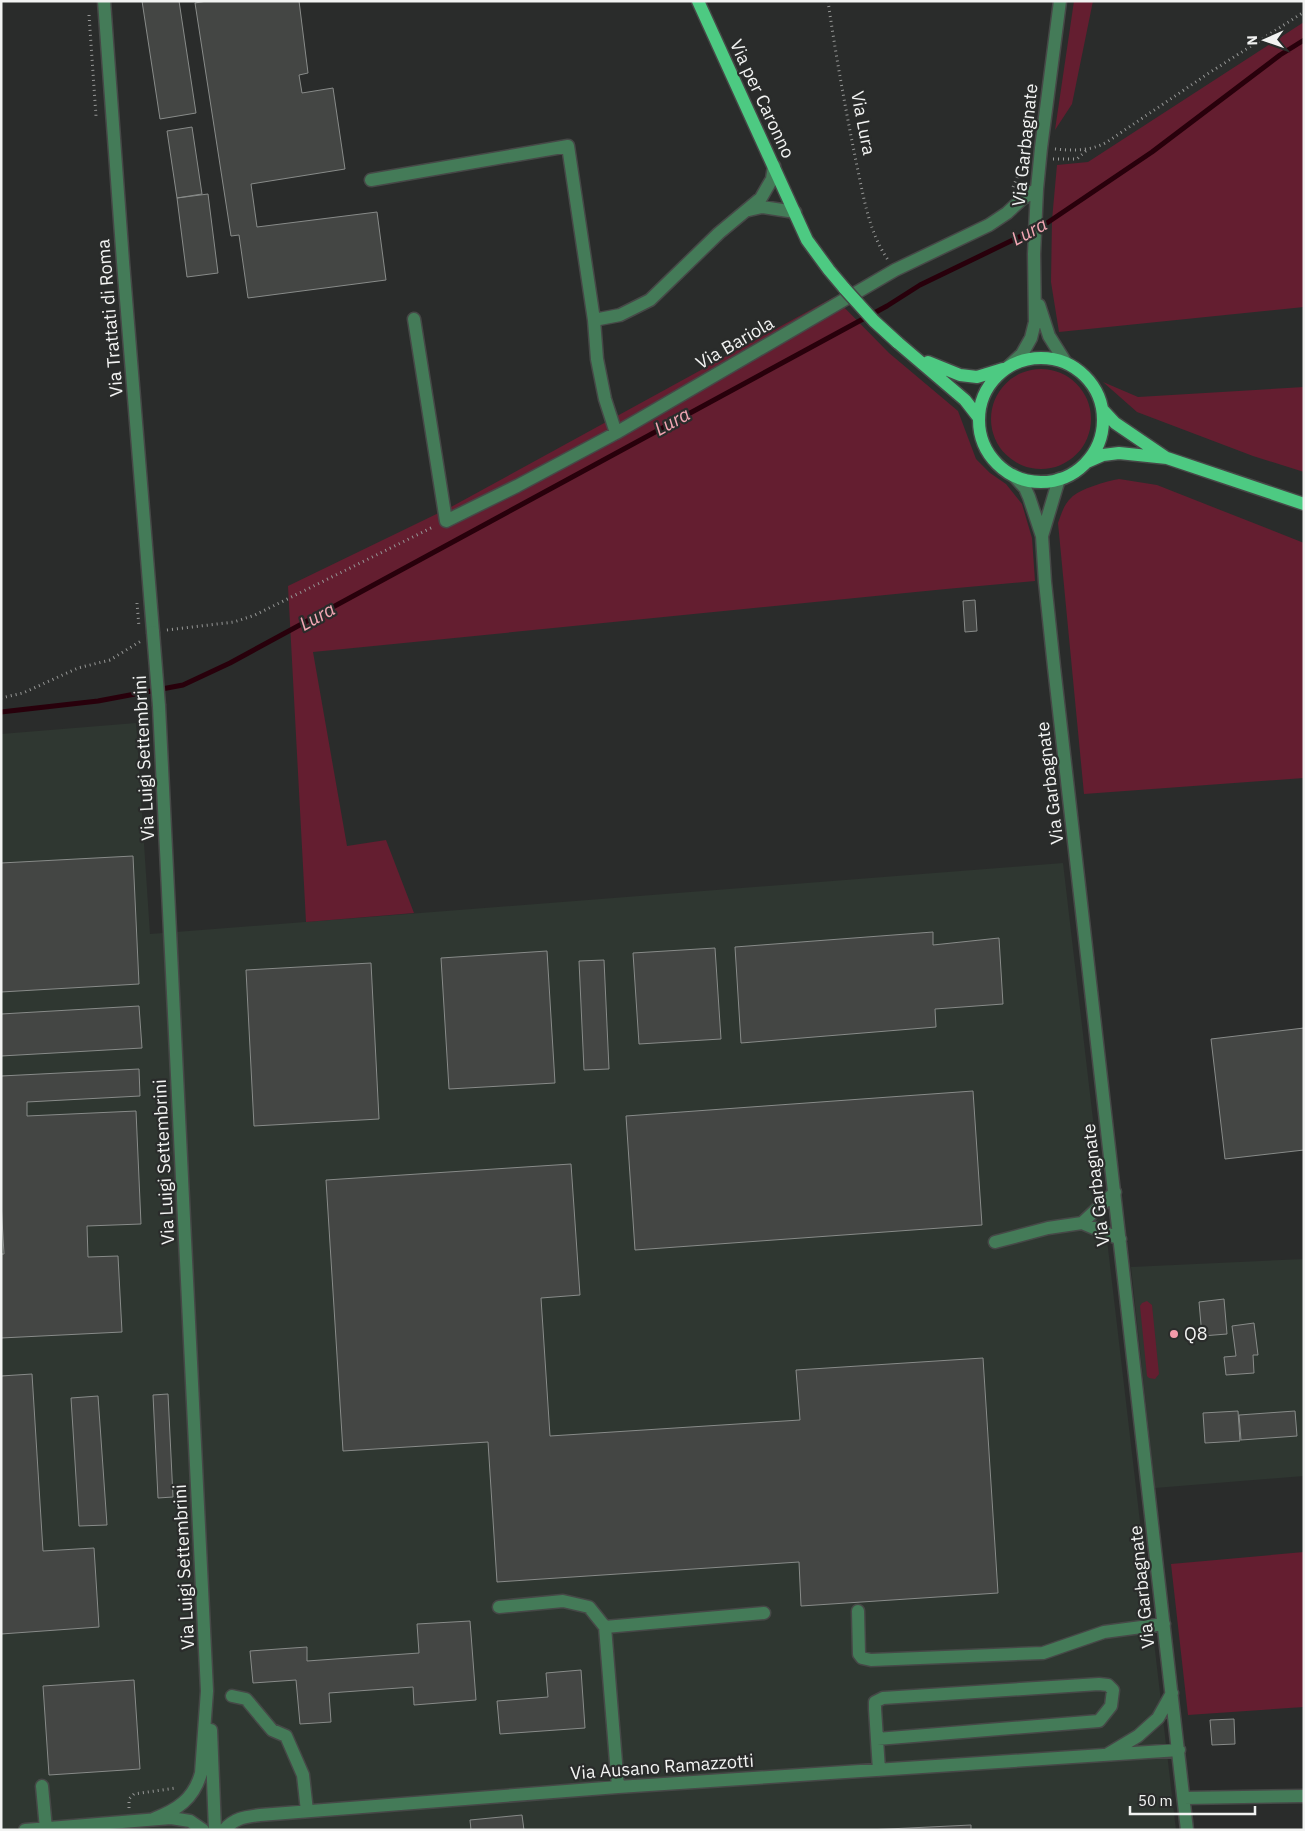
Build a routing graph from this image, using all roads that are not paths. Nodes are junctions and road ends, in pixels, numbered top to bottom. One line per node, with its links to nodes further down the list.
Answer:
1 (104, 1): 24 (street, Via Trattati di Roma)
2 (698, 1): 4 (main road, Via per Caronno)
3 (1060, 1): 6 (street, Via Garbagnate)
4 (774, 166): 7 (street); 8 (main road, Via per Caronno)
5 (370, 180): 11 (street)
6 (1037, 189): 9 (street, Via Garbagnate); 17 (street, Via Bariola)
7 (746, 211): 8 (street); 11 (street)
8 (795, 212): 12 (main road, Via per Caronno, bridge)
9 (1036, 293): 13 (street, Via Garbagnate); 14 (street, Via Garbagnate)
10 (414, 319): 17 (street, Via Bariola)
11 (594, 320): 17 (street)
12 (916, 357): 14 (main road); 16 (main road)
13 (1066, 363): 14 (main road); 15 (main road)
14 (1008, 367): 16 (main road)
15 (1102, 409): 18 (main road); 19 (main road)
16 (979, 418): 20 (main road)
17 (616, 433)
18 (1167, 458): 19 (main road); 22 (main road)
19 (1087, 462): 21 (main road)
20 (1013, 475): 21 (main road); 23 (street, Via Garbagnate)
21 (1059, 479): 23 (street, Via Garbagnate)
22 (1304, 504)
23 (1042, 536): 25 (street, Via Garbagnate)
24 (154, 632): 34 (street, Via Luigi Settembrini, bridge)
25 (1114, 1192): 26 (street); 27 (street, Via Garbagnate)
26 (1082, 1223): 27 (street); 28 (street)
27 (1120, 1239): 32 (street, Via Garbagnate)
28 (995, 1242)
29 (499, 1607): 33 (street)
30 (858, 1611): 32 (street)
31 (764, 1614): 33 (street)
32 (1164, 1624): 35 (street, Via Garbagnate)
33 (605, 1627): 42 (street)
34 (207, 1691): 46 (street, Via Luigi Settembrini); 50 (street, Via Luigi Settembrini)
35 (1172, 1693): 38 (street, Via Garbagnate); 39 (street, Via Ausano Ramazzotti)
36 (232, 1696): 45 (street)
37 (877, 1739): 37 (street); 40 (street)
38 (1178, 1750): 39 (street, Via Ausano Ramazzotti); 44 (street, Via Garbagnate)
39 (1107, 1755): 40 (street, Via Ausano Ramazzotti)
40 (879, 1770): 42 (street, Via Ausano Ramazzotti)
41 (42, 1786): 47 (street)
42 (618, 1787): 45 (street, Via Ausano Ramazzotti)
43 (1304, 1796): 44 (street)
44 (1184, 1798): 52 (street, Via Garbagnate)
45 (307, 1811): 51 (street, Via Ausano Ramazzotti)
46 (153, 1819): 47 (street); 49 (street)
47 (46, 1829): 48 (street)
48 (25, 1830)
49 (203, 1830)
50 (215, 1830)
51 (224, 1830)
52 (1188, 1830)

